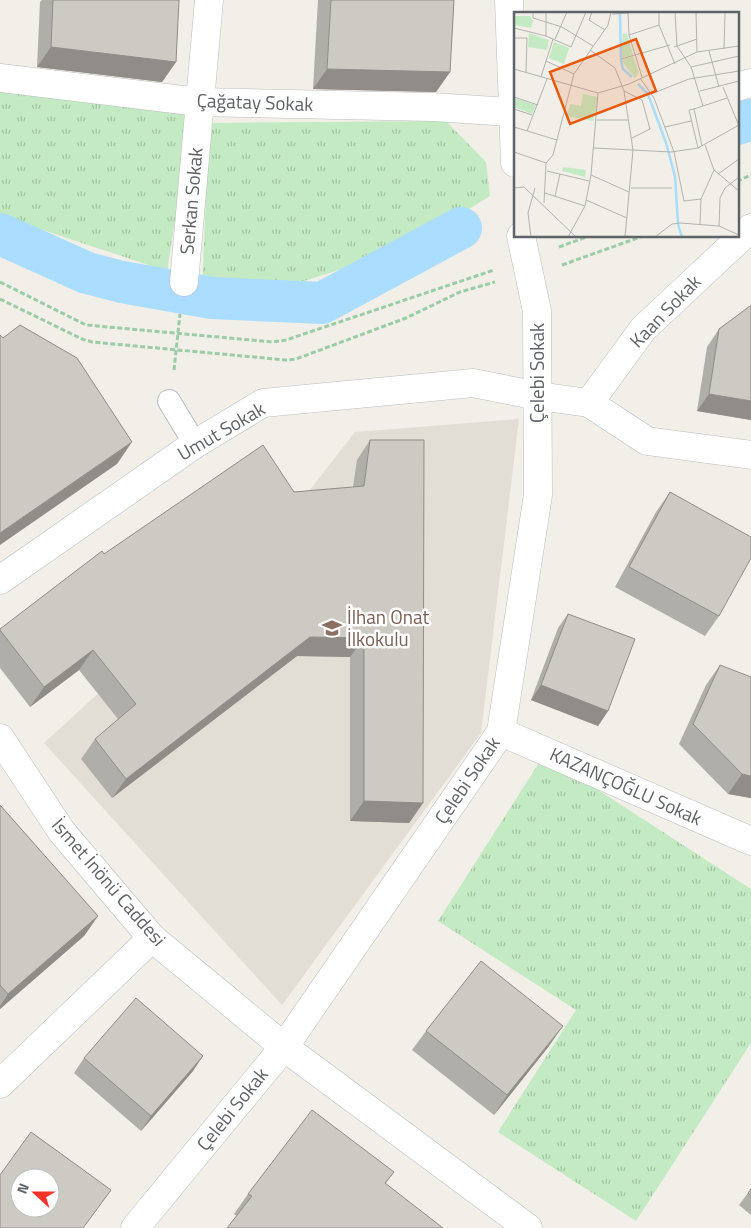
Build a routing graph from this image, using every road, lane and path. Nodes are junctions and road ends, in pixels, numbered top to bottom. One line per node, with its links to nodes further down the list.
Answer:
1 (209, 0): 6 (street, Serkan Sokak)
2 (508, 0): 7 (street)
3 (0, 78): 6 (street, Çağatay Sokak)
4 (751, 83): 5 (street)
5 (738, 87)
6 (199, 102): 7 (street, Çağatay Sokak); 15 (street, Serkan Sokak)
7 (513, 138)
8 (751, 176): 9 (path)
9 (738, 181)
10 (751, 228): 21 (street, Kaan Sokak)
11 (582, 238): 13 (path)
12 (638, 238): 13 (path)
13 (526, 256): 17 (path); 18 (path); 19 (street, Çelebi Sokak)
14 (0, 282): 17 (path)
15 (184, 282): 17 (path, Serkan Sokak)
16 (0, 299): 18 (path)
17 (178, 333): 18 (path, Serkan Sokak)
18 (176, 349): 20 (path, Serkan Sokak)
19 (538, 396): 21 (street, Umut Sokak); 22 (street, Umut Sokak); 25 (street, Çelebi Sokak)
20 (170, 401): 22 (lane)
21 (589, 403): 23 (street)
22 (195, 444): 24 (street, Umut Sokak)
23 (751, 455)
24 (0, 580)
25 (501, 732): 27 (street, KAZANÇOĞLU Sokak); 29 (street, Çelebi Sokak)
26 (0, 738): 28 (street, İsmet İnönü Caddesi)
27 (751, 841)
28 (152, 938): 29 (street, İsmet İnönü Caddesi); 30 (street)
29 (284, 1047): 31 (street, Çelebi Sokak); 32 (street, İsmet İnönü Caddesi)
30 (0, 1084)
31 (134, 1228)
32 (528, 1228)

